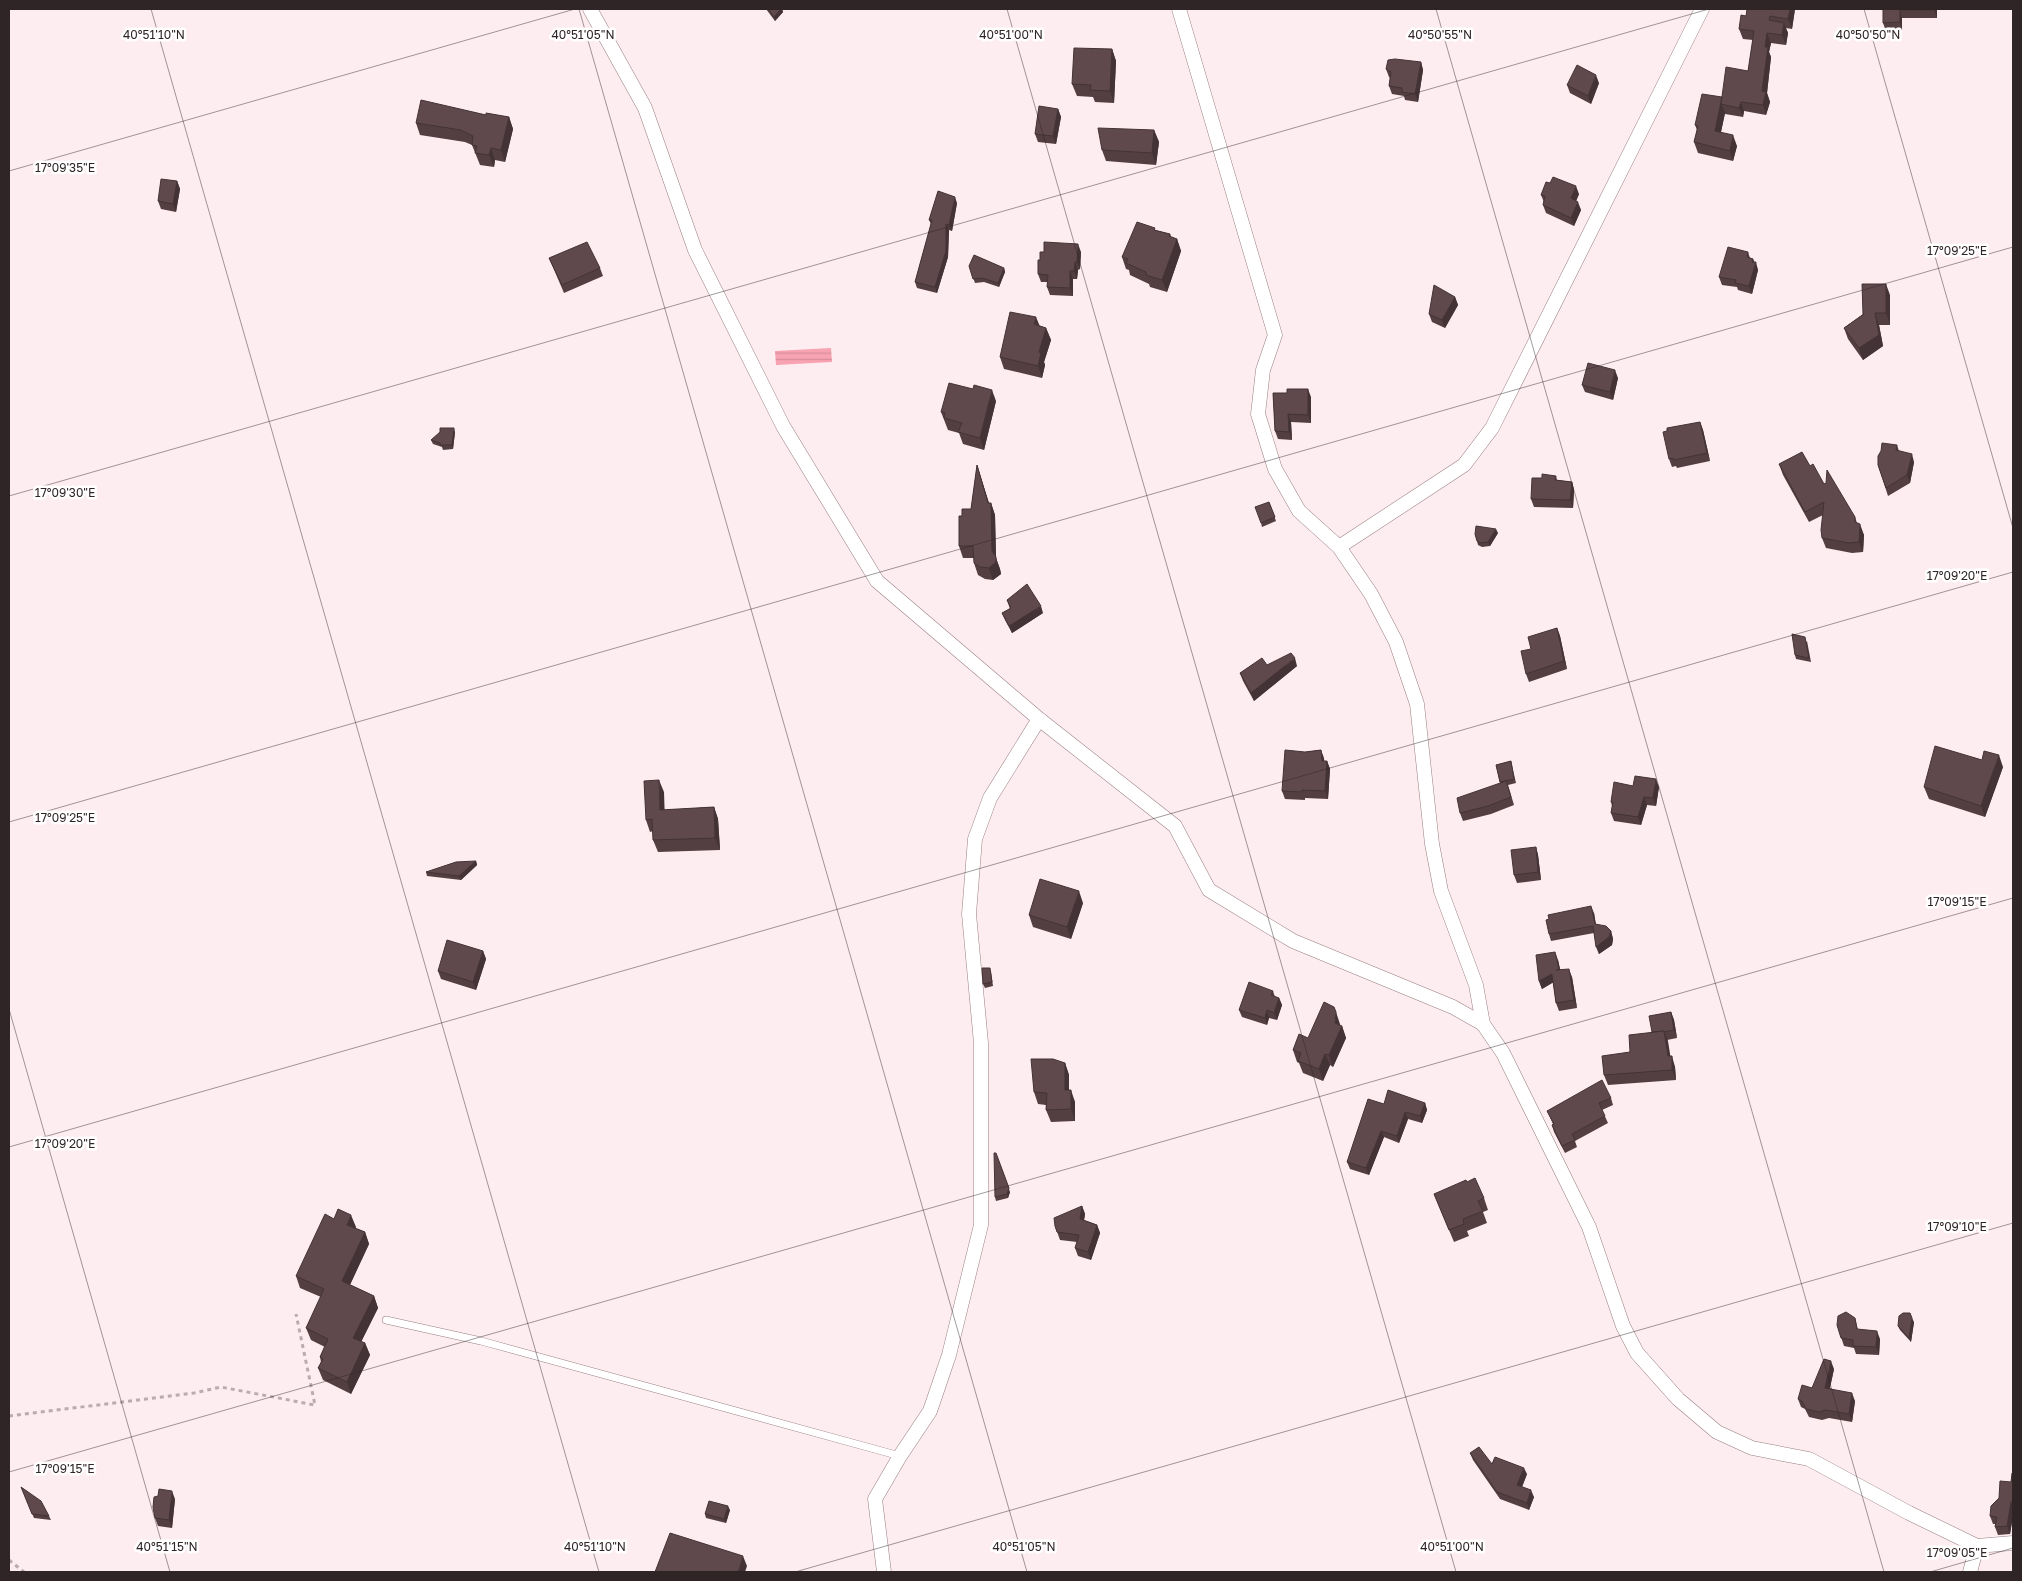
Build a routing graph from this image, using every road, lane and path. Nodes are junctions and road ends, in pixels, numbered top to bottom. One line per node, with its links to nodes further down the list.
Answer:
1 (590, 9): 5 (street)
2 (1179, 9): 4 (street)
3 (1702, 9): 4 (street)
4 (1339, 547): 6 (street)
5 (1039, 719): 6 (street); 10 (street)
6 (1483, 1024): 12 (street)
7 (296, 1314): 9 (path)
8 (386, 1320): 10 (lane)
9 (9, 1416)
10 (900, 1456): 15 (street)
11 (2013, 1543): 12 (street)
12 (1977, 1546): 16 (street)
13 (9, 1560): 14 (path)
14 (24, 1572)
15 (884, 1572)
16 (1970, 1572)

